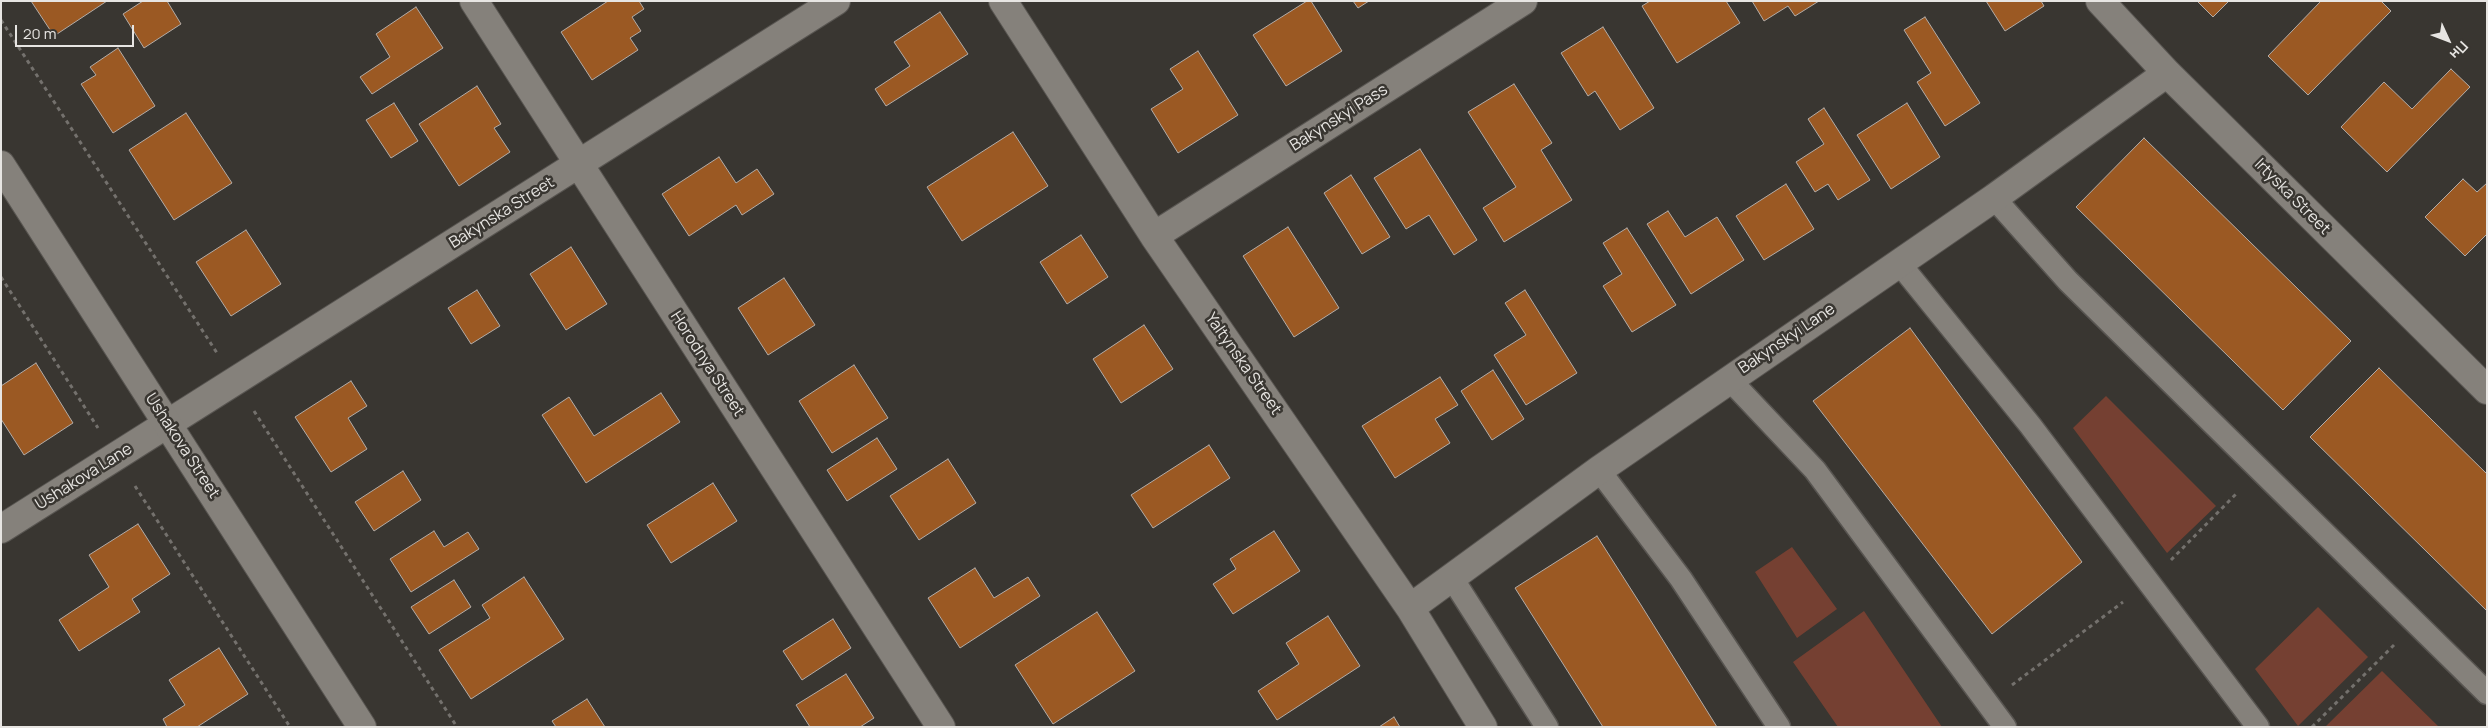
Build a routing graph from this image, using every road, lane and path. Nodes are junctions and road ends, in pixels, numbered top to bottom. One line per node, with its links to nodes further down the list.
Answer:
1 (474, 1): 7 (street, Horodnya Street)
2 (836, 1): 7 (street, Bakynska Street)
3 (1003, 1): 10 (street, Yaltynska Street)
4 (1523, 1): 10 (street, Bakynskyi Pass)
5 (2100, 1): 6 (street, Irtyska Street)
6 (2167, 73): 9 (street, Bakynskyi Lane); 14 (street, Irtyska Street)
7 (579, 164): 15 (street, Bakynska Street); 28 (street, Horodnya Street)
8 (1, 165): 15 (street, Ushakova Street)
9 (1994, 198): 11 (street, Bakynskyi Lane); 18 (lane)
10 (1154, 236): 22 (street, Yaltynska Street)
11 (1899, 263): 13 (street, Bakynskyi Lane); 21 (lane)
12 (1, 277): 16 (path)
13 (1728, 379): 17 (street, Bakynskyi Lane); 25 (lane)
14 (2487, 390)
15 (168, 425): 16 (street, Ushakova Lane); 27 (street, Ushakova Street)
16 (116, 456): 19 (street, Ushakova Lane); 26 (path)
17 (1599, 470): 20 (street, Bakynskyi Lane); 31 (lane)
18 (2260, 470): 21 (path); 23 (lane)
19 (1, 529)
20 (1452, 578): 22 (street, Bakynskyi Lane); 30 (lane)
21 (2150, 582): 25 (path); 33 (lane)
22 (1410, 608): 29 (street, Yaltynska Street)
23 (2415, 623): 24 (lane); 34 (path)
24 (2487, 693)
25 (1988, 703): 32 (lane)
26 (290, 727)
27 (362, 727)
28 (941, 727)
29 (1483, 727)
30 (1547, 727)
31 (1779, 727)
32 (2005, 727)
33 (2258, 727)
34 (2312, 727)

